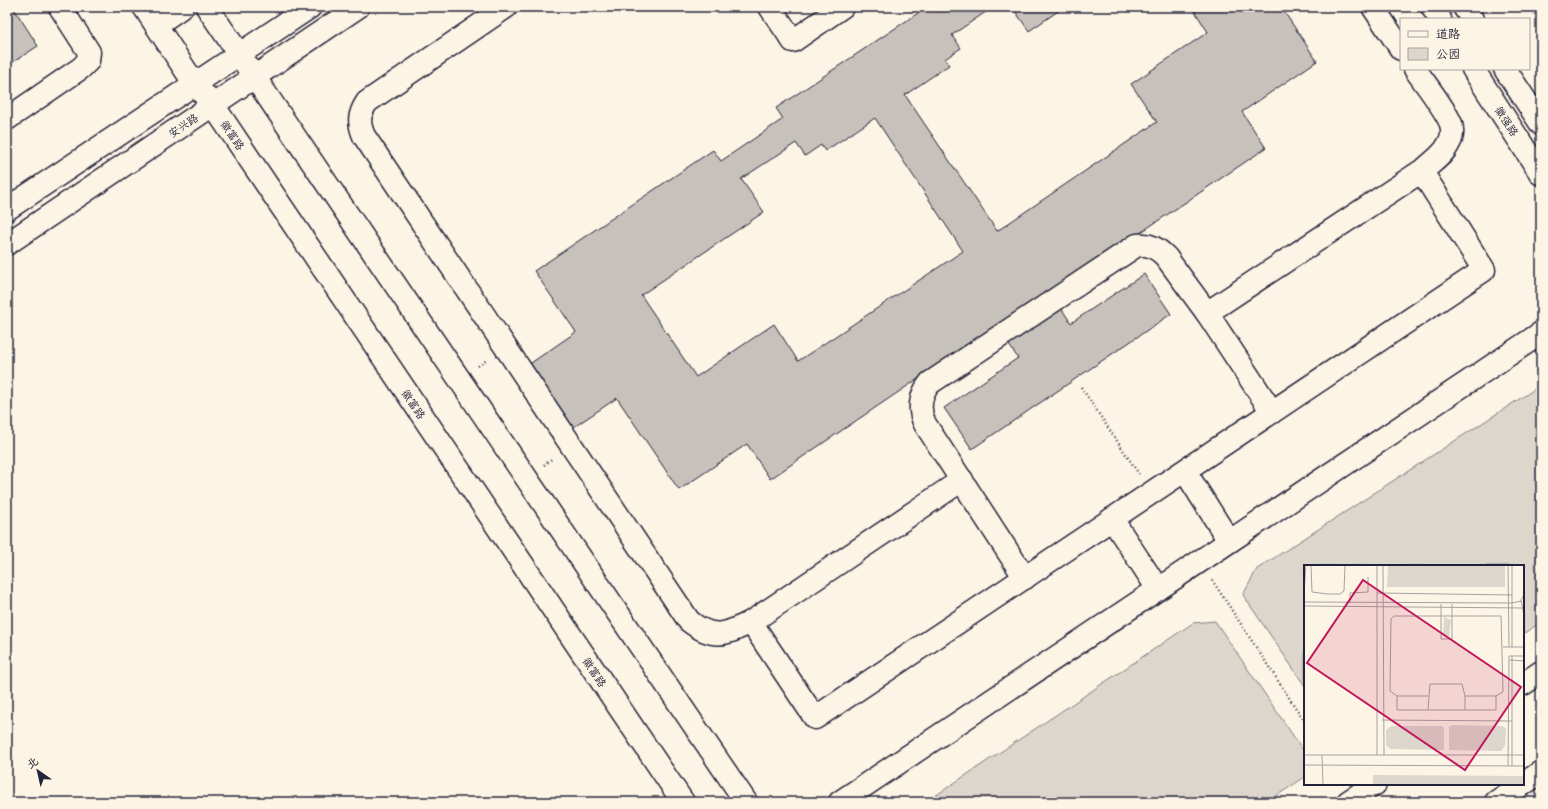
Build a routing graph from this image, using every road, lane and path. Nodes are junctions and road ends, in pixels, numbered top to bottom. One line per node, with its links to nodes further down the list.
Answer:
1 (60, 7): 25 (street)
2 (182, 7): 13 (street)
3 (207, 7): 18 (street)
4 (310, 7): 18 (street)
5 (358, 7): 22 (street, 安兴路)
6 (506, 7): 34 (street)
7 (770, 7): 8 (street)
8 (842, 7)
9 (1373, 7): 17 (street)
10 (1432, 7): 14 (street)
11 (1464, 7): 15 (street)
12 (1530, 7): 16 (path)
13 (150, 16): 23 (street, 徽富路)
14 (1439, 18)
15 (1471, 18)
16 (1541, 23)
17 (1400, 48)
18 (239, 54): 22 (street); 23 (street)
19 (1416, 70): 27 (street)
20 (1474, 70): 28 (street, 徽强路)
21 (1506, 70): 26 (street)
22 (254, 76): 24 (street, 安兴路); 35 (street)
23 (194, 83): 24 (street, 徽富路); 29 (street)
24 (213, 105): 30 (street, 安兴路); 56 (street, 徽富路)
25 (7, 118)
26 (1541, 124)
27 (1423, 170): 32 (street); 37 (street)
28 (1541, 174)
29 (9, 203): 30 (street)
30 (30, 228): 31 (street, 安兴路)
31 (7, 244)
32 (1207, 313): 37 (street); 41 (street)
33 (1541, 333): 44 (street)
34 (506, 348): 35 (path); 38 (street)
35 (459, 378): 40 (street)
36 (1081, 386): 42 (path)
37 (1272, 412): 39 (street)
38 (572, 446): 40 (path); 48 (street)
39 (1185, 471): 42 (street); 44 (street)
40 (525, 477): 57 (street)
41 (962, 480): 46 (street); 48 (street)
42 (1151, 493): 43 (street)
43 (1112, 519): 46 (street); 47 (street)
44 (1229, 541): 45 (street)
45 (1199, 561): 47 (street); 51 (path)
46 (1025, 578): 48 (street)
47 (1158, 589): 58 (street)
48 (751, 622)
49 (1541, 672): 50 (street)
50 (1524, 683)
51 (1304, 720)
52 (1541, 772): 53 (street)
53 (1524, 783)
54 (1374, 785): 59 (street)
55 (1522, 785): 60 (street)
56 (683, 802)
57 (746, 802)
58 (840, 802)
59 (1348, 802)
60 (1496, 802)

